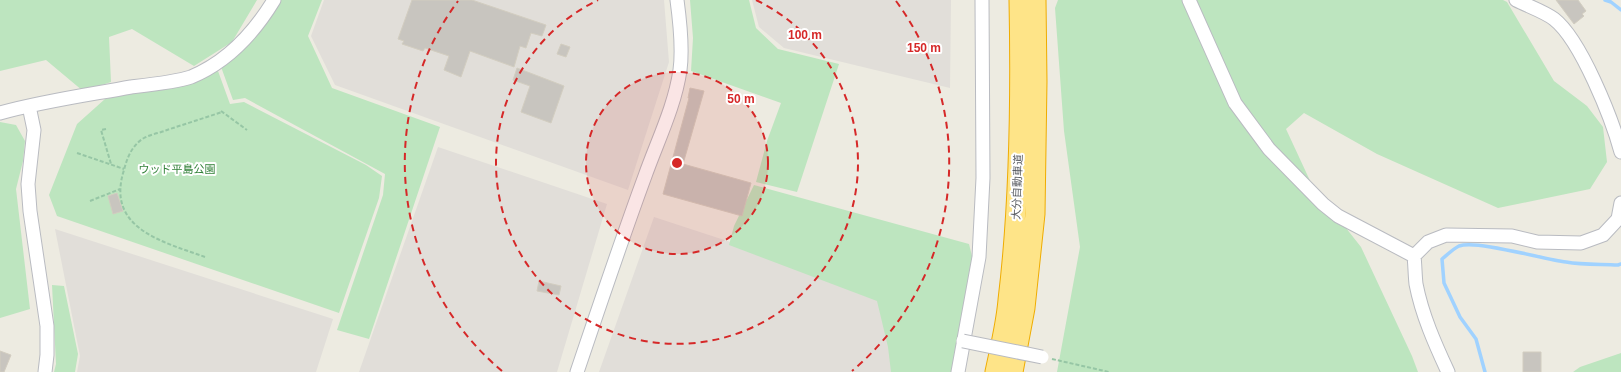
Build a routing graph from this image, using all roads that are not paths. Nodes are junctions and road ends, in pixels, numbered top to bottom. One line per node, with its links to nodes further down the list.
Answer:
1 (274, 0): 8 (street)
2 (677, 0): 16 (street)
3 (982, 0): 13 (street)
4 (1019, 0): 18 (highway, 大分自動車道)
5 (1036, 0): 19 (highway, 大分自動車道)
6 (1188, 0): 12 (street)
7 (1516, 0): 10 (street)
8 (30, 106): 9 (street); 15 (street)
9 (0, 113)
10 (1621, 152)
11 (1621, 203): 12 (street)
12 (1414, 256): 20 (street)
13 (963, 341): 14 (street, bridge); 17 (street)
14 (1042, 357)
15 (45, 372)
16 (577, 372)
17 (958, 372)
18 (995, 372)
19 (1014, 372)
20 (1448, 372)

